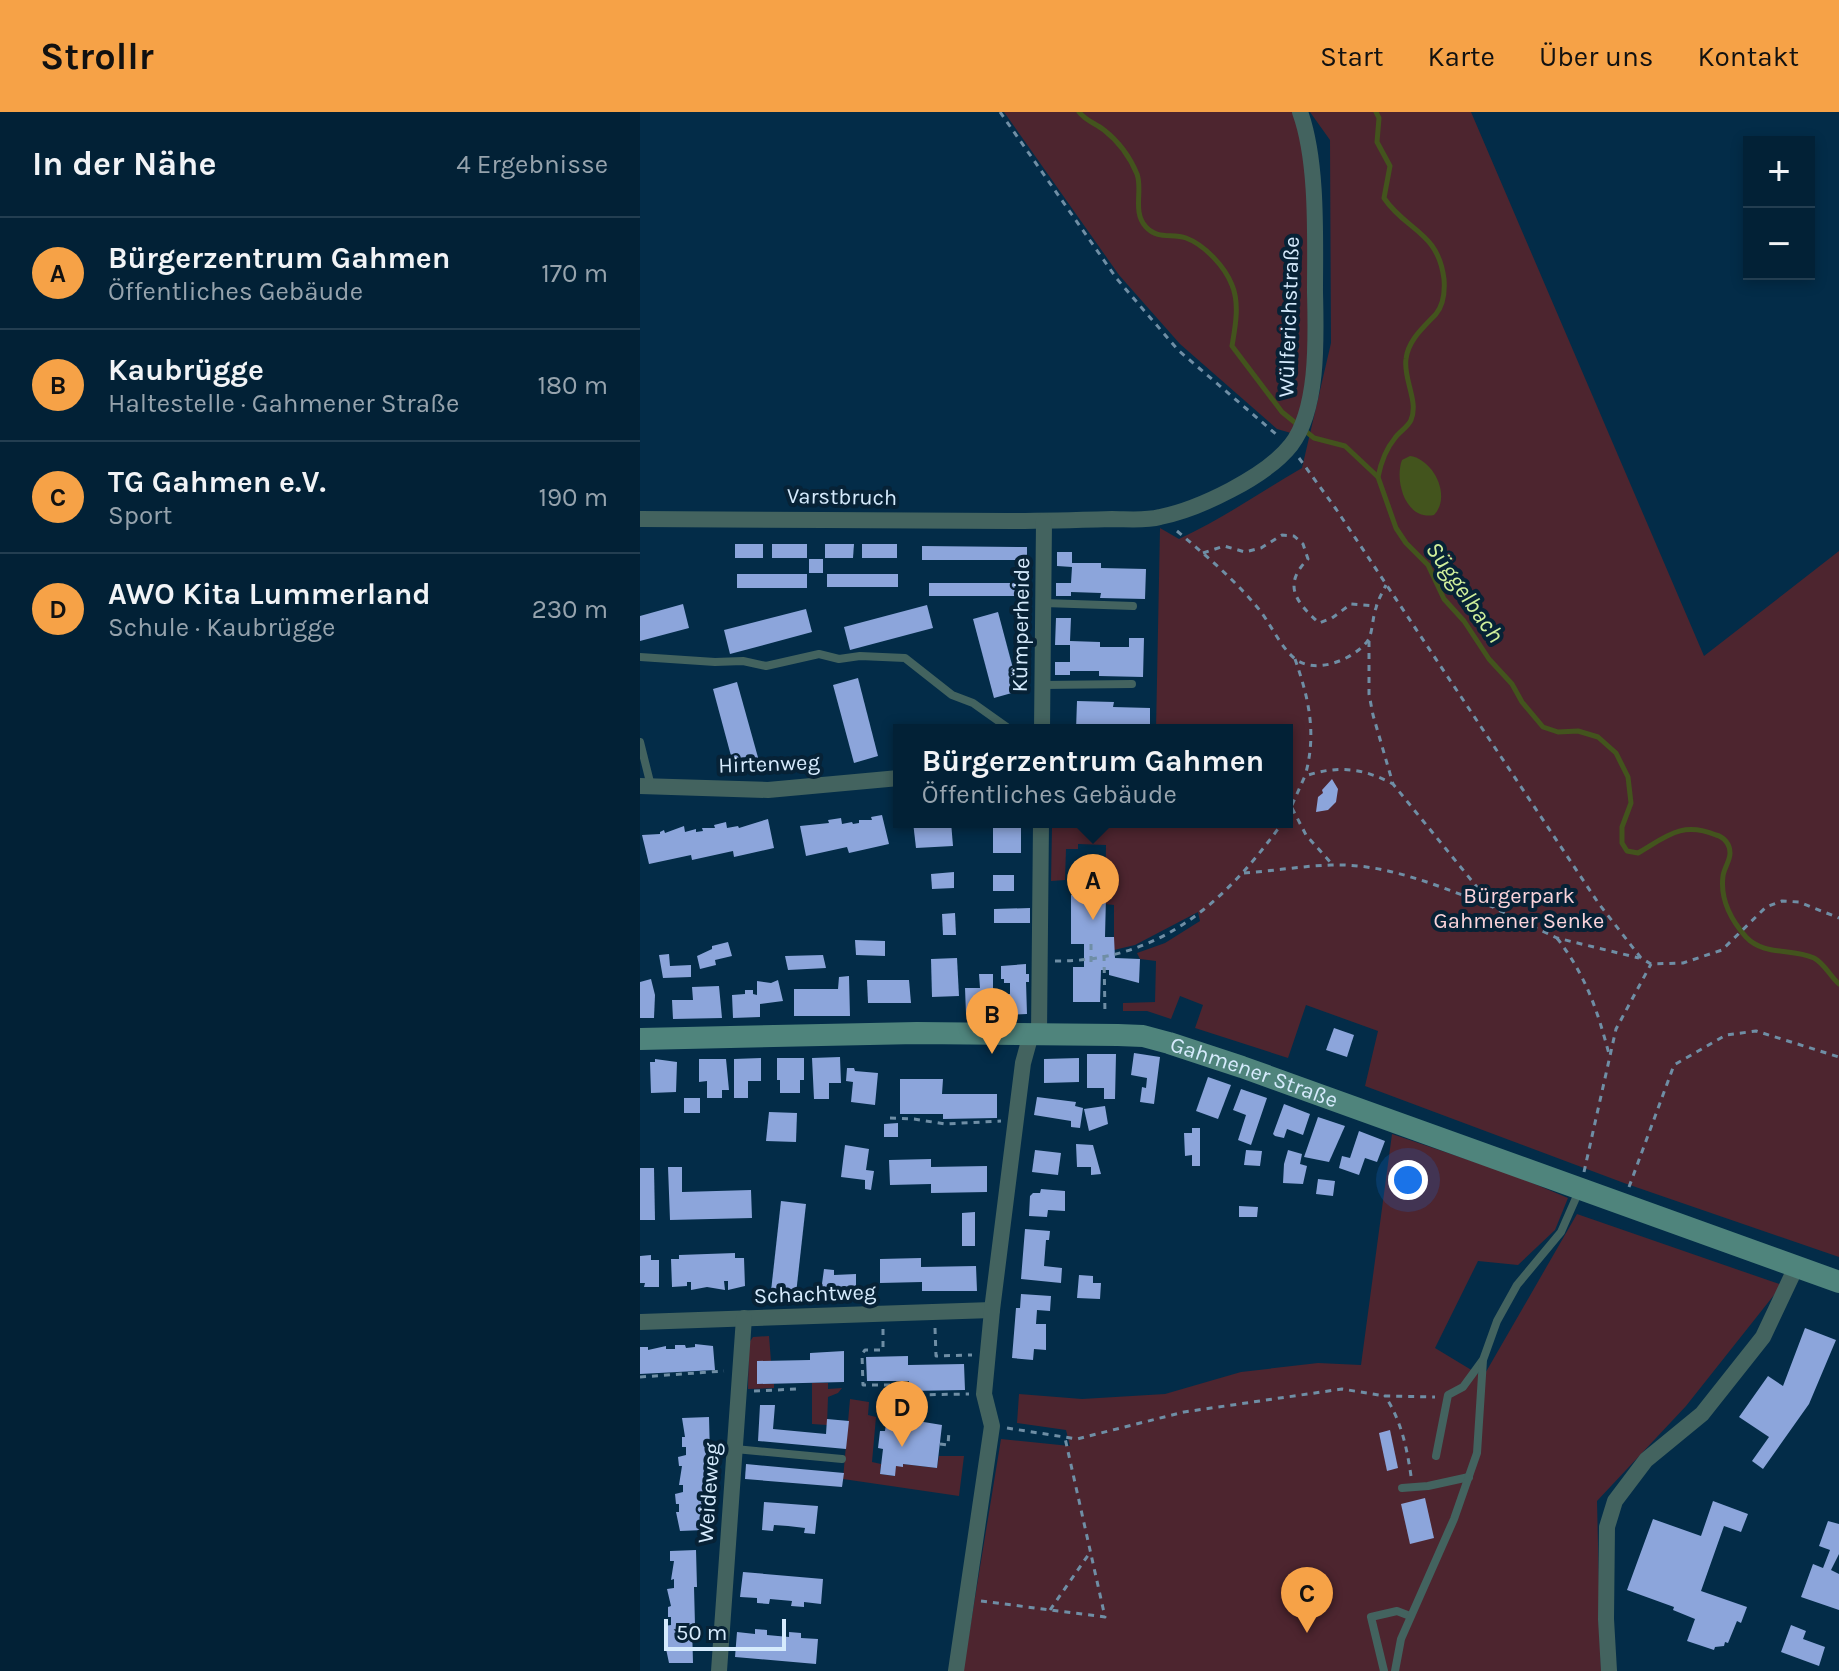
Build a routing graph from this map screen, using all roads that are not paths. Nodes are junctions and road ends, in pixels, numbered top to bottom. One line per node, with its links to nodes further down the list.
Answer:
1 (1300, 112): 3 (street, Wülferichstraße)
2 (640, 519): 3 (street, Varstbruch)
3 (1044, 521): 4 (street, Kümperheide)
4 (1044, 603): 5 (lane); 8 (street, Kümperheide)
5 (1133, 606)
6 (640, 657): 9 (lane)
7 (1132, 684): 8 (lane)
8 (1043, 685): 10 (street, Kümperheide)
9 (1003, 724)
10 (1042, 724)
11 (640, 742): 13 (lane)
12 (893, 779): 13 (street, Hirtenweg)
13 (646, 786)
14 (1041, 828): 15 (street)
15 (1035, 1034): 16 (main road, Gahmener Straße); 17 (main road, Gahmener Straße); 20 (street)
16 (640, 1039)
17 (1580, 1191): 18 (main road, Gahmener Straße); 23 (lane)
18 (1796, 1267): 19 (main road, Gahmener Straße); 34 (street)
19 (1839, 1282)
20 (992, 1310): 21 (street, Schachtweg); 31 (street)
21 (744, 1318): 22 (street, Schachtweg); 24 (street, Weideweg)
22 (640, 1322)
23 (1483, 1360): 25 (lane); 27 (lane)
24 (734, 1449): 26 (lane); 30 (street, Weideweg)
25 (1436, 1456)
26 (842, 1459)
27 (1469, 1477): 28 (lane); 29 (lane)
28 (1402, 1488)
29 (1410, 1616): 32 (lane); 33 (lane)
30 (719, 1671)
31 (956, 1671)
32 (1384, 1671)
33 (1395, 1671)
34 (1609, 1671)

